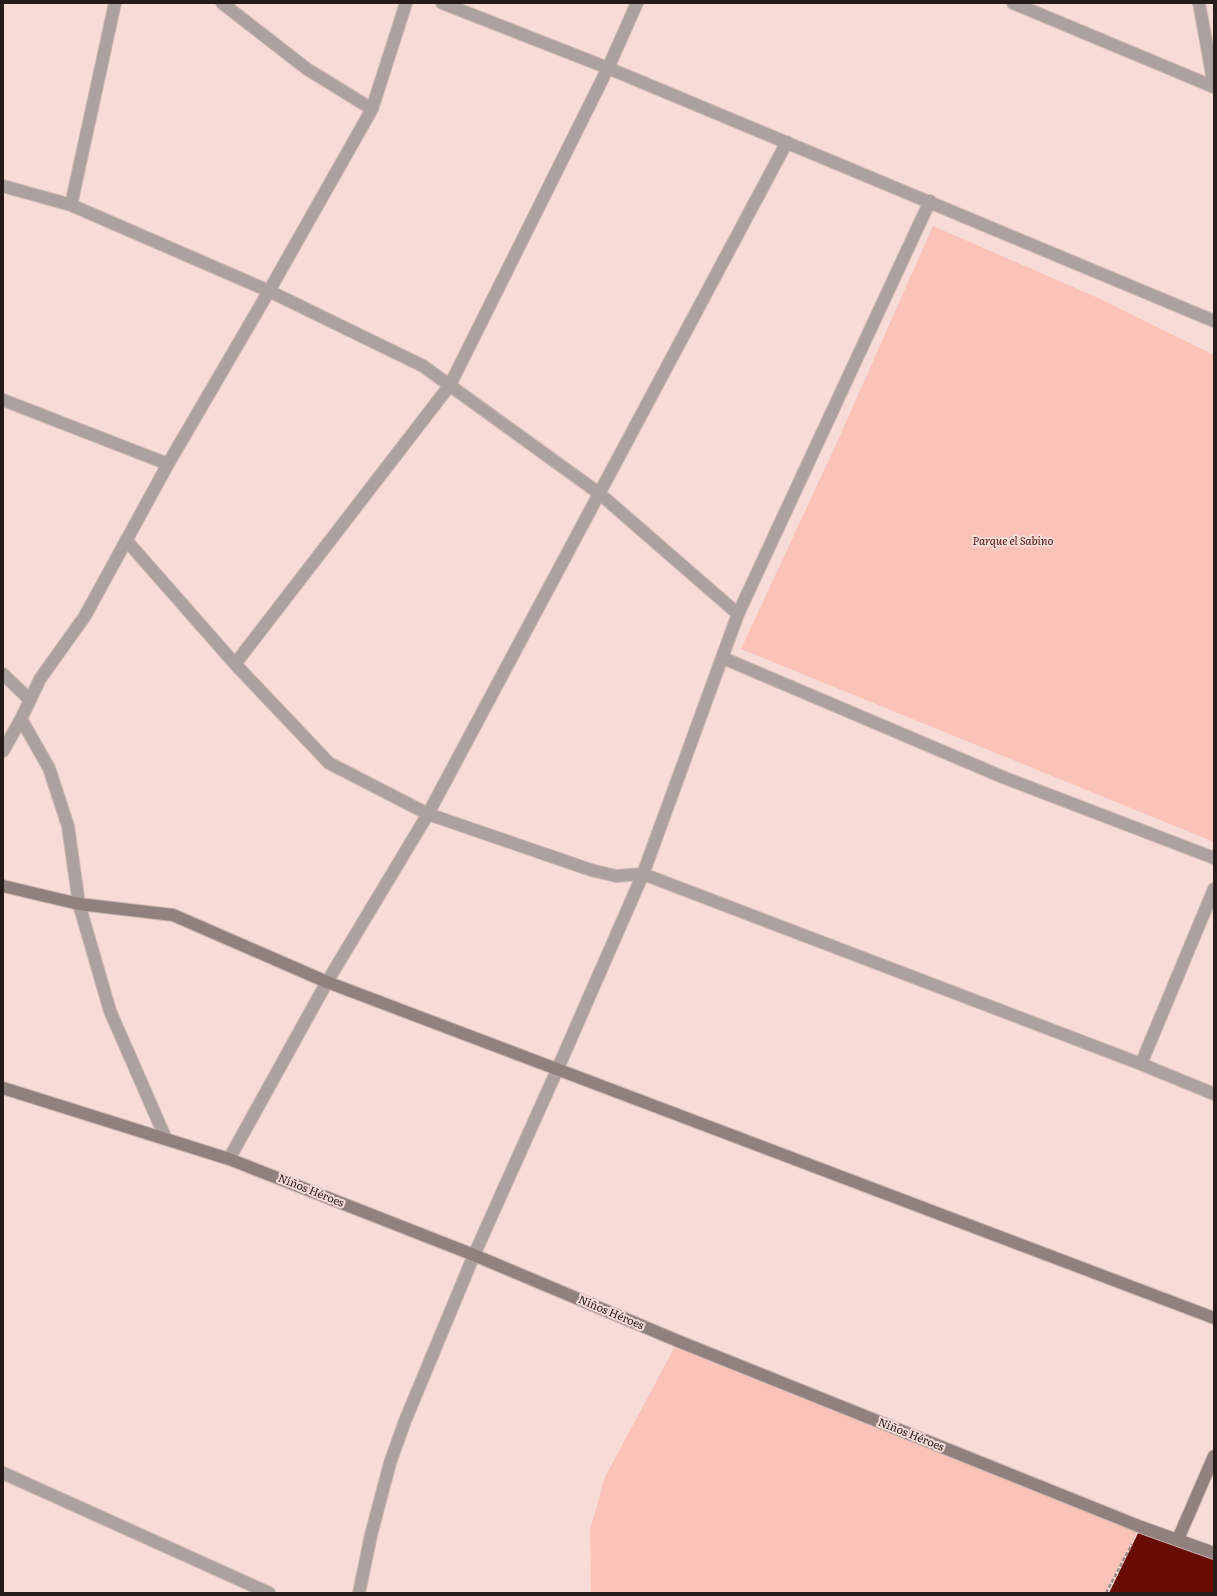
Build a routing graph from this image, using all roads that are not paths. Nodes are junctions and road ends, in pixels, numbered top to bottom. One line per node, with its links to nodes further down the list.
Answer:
1 (116, 3): 14 (street)
2 (222, 3): 10 (street)
3 (406, 3): 10 (street)
4 (442, 3): 8 (street)
5 (637, 3): 8 (street)
6 (1013, 3): 9 (street)
7 (1199, 3): 9 (street)
8 (608, 68): 11 (street); 17 (street)
9 (1214, 86)
10 (372, 109): 15 (street)
11 (787, 142): 13 (street); 20 (street)
12 (3, 186): 14 (street)
13 (930, 201): 16 (street); 22 (street)
14 (71, 206): 15 (street)
15 (270, 291): 17 (street); 19 (street)
16 (1214, 321)
17 (450, 385): 20 (street); 24 (street)
18 (3, 400): 19 (street)
19 (168, 464): 21 (street)
20 (600, 494): 22 (street); 29 (street)
21 (126, 540): 24 (street); 26 (street)
22 (738, 614): 23 (street)
23 (723, 658): 30 (street); 31 (street)
24 (235, 664): 29 (street)
25 (3, 674): 26 (street)
26 (30, 700): 27 (street)
27 (21, 719): 28 (street); 34 (street)
28 (3, 751)
29 (428, 814): 31 (street); 35 (street)
30 (1214, 858)
31 (643, 874): 36 (street); 37 (street)
32 (3, 886): 34 (main road)
33 (1214, 889): 36 (street)
34 (79, 904): 35 (main road); 40 (street)
35 (326, 982): 37 (main road); 41 (street)
36 (1141, 1064): 39 (street)
37 (558, 1068): 42 (street); 43 (main road)
38 (3, 1088): 40 (main road, Niños Héroes)
39 (1214, 1094)
40 (166, 1139): 41 (main road, Niños Héroes)
41 (229, 1159): 42 (main road, Niños Héroes)
42 (474, 1255): 46 (main road, Niños Héroes); 49 (street)
43 (1214, 1318)
44 (1214, 1456): 46 (main road)
45 (3, 1473): 48 (street)
46 (1178, 1539): 47 (main road, Niños Héroes)
47 (1214, 1553)
48 (269, 1593)
49 (360, 1593)

